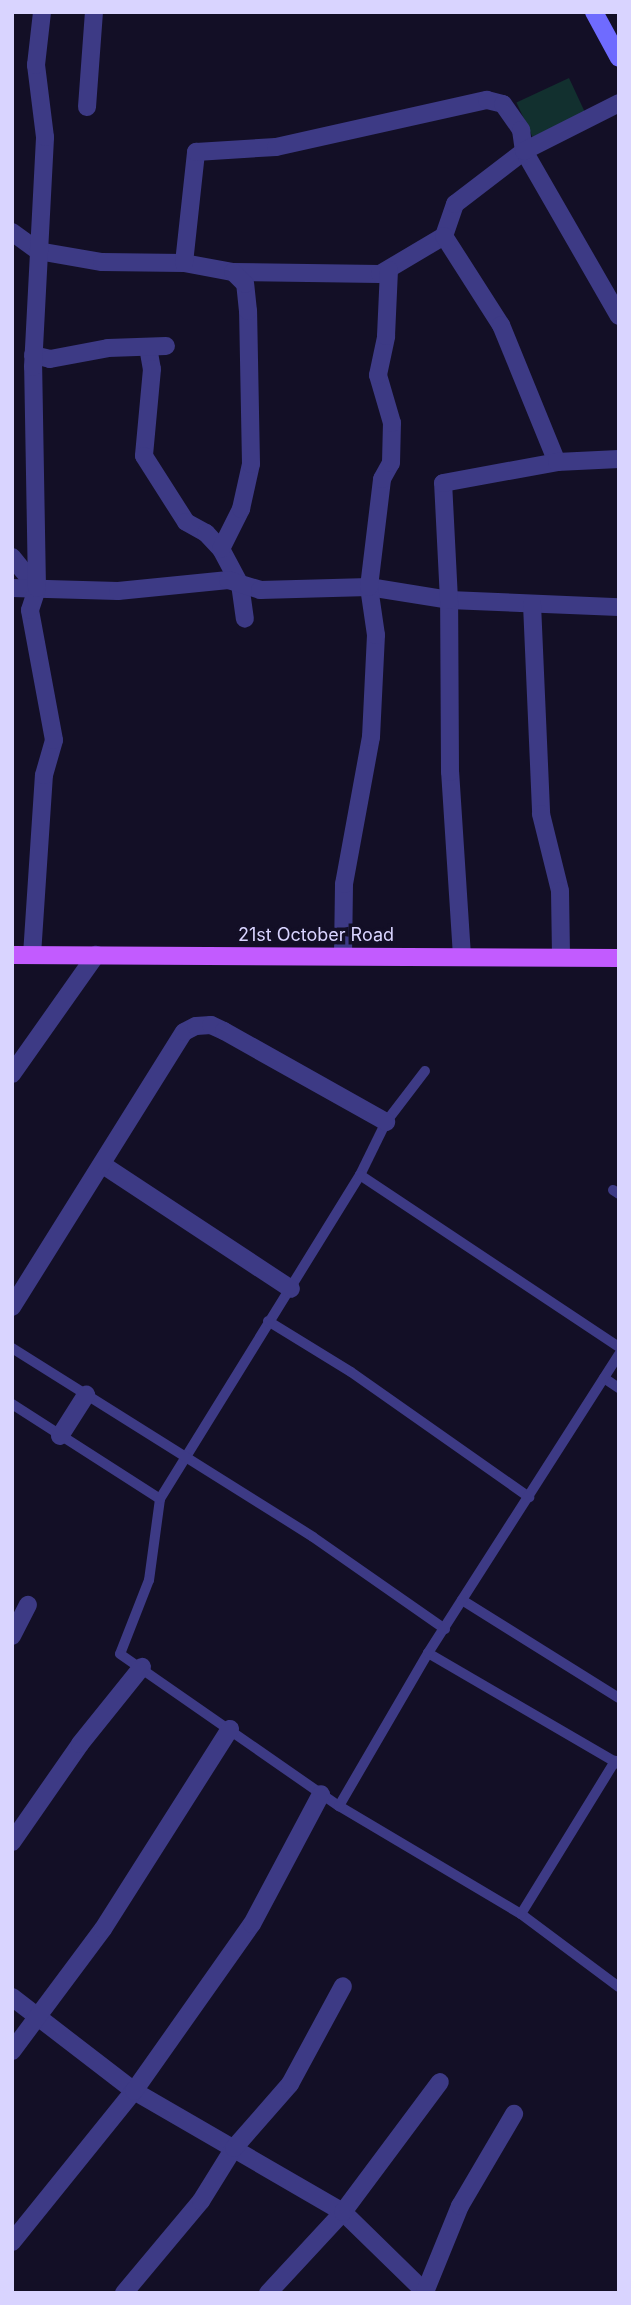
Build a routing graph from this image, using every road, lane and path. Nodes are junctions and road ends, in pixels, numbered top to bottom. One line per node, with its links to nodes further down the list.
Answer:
1 (42, 12): 10 (street)
2 (94, 12): 6 (street)
3 (594, 12): 4 (main road)
4 (619, 58)
5 (619, 103): 7 (street)
6 (87, 107)
7 (524, 151): 9 (street); 11 (street); 14 (street)
8 (12, 232): 10 (street)
9 (444, 236): 12 (street); 19 (street)
10 (38, 251): 11 (street); 17 (street)
11 (184, 263): 13 (street)
12 (389, 270): 13 (street); 23 (street)
13 (233, 272): 20 (street)
14 (619, 316)
15 (166, 346): 16 (street)
16 (148, 347): 17 (street); 20 (street)
17 (33, 355): 25 (street)
18 (619, 458): 19 (street)
19 (557, 462): 26 (street)
20 (221, 549): 22 (street)
21 (12, 557): 25 (street)
22 (240, 584): 23 (street); 25 (street); 29 (street)
23 (369, 587): 26 (street); 33 (street)
24 (12, 588): 25 (street)
25 (37, 588): 31 (street)
26 (449, 600): 27 (street); 34 (street)
27 (532, 604): 28 (street); 35 (street)
28 (619, 607)
29 (245, 619)
30 (12, 955): 31 (main road, 21st October Road)
31 (32, 955): 32 (main road, 21st October Road)
32 (96, 955): 33 (main road, 21st October Road); 38 (street)
33 (343, 956): 34 (main road, 21st October Road)
34 (462, 956): 35 (main road, 21st October Road)
35 (562, 956): 36 (main road, 21st October Road)
36 (619, 958)
37 (425, 1071): 39 (lane)
38 (12, 1074)
39 (386, 1122): 40 (street); 41 (lane)
40 (103, 1165): 42 (street); 43 (street)
41 (360, 1175): 42 (lane); 46 (lane)
42 (291, 1289): 44 (lane)
43 (12, 1307)
44 (268, 1321): 53 (lane); 54 (lane)
45 (12, 1348): 50 (lane)
46 (619, 1348)
47 (619, 1354): 48 (lane)
48 (604, 1378): 49 (lane); 54 (lane)
49 (619, 1388)
50 (86, 1395): 52 (street); 53 (lane)
51 (12, 1404): 52 (lane)
52 (60, 1436): 55 (lane)
53 (184, 1457): 55 (lane); 58 (lane)
54 (529, 1497): 56 (lane)
55 (160, 1499): 61 (lane)
56 (462, 1600): 58 (lane); 62 (lane)
57 (28, 1605): 59 (street)
58 (445, 1629): 60 (lane)
59 (12, 1636)
60 (428, 1653): 64 (lane); 66 (lane)
61 (142, 1667): 63 (lane); 67 (street)
62 (619, 1699)
63 (230, 1730): 65 (lane); 72 (street)
64 (617, 1763): 68 (lane)
65 (321, 1794): 66 (lane); 75 (street)
66 (339, 1806): 68 (lane)
67 (12, 1842)
68 (521, 1914): 70 (lane)
69 (343, 1986): 77 (street)
70 (619, 1987)
71 (12, 1997): 72 (street)
72 (41, 2018): 73 (street); 75 (street)
73 (12, 2051)
74 (440, 2082): 78 (street)
75 (134, 2091): 77 (street); 79 (street)
76 (514, 2114): 80 (street)
77 (234, 2148): 78 (street); 81 (street)
78 (343, 2212): 80 (street); 82 (street)
79 (12, 2242)
80 (424, 2292)
81 (124, 2293)
82 (268, 2293)

